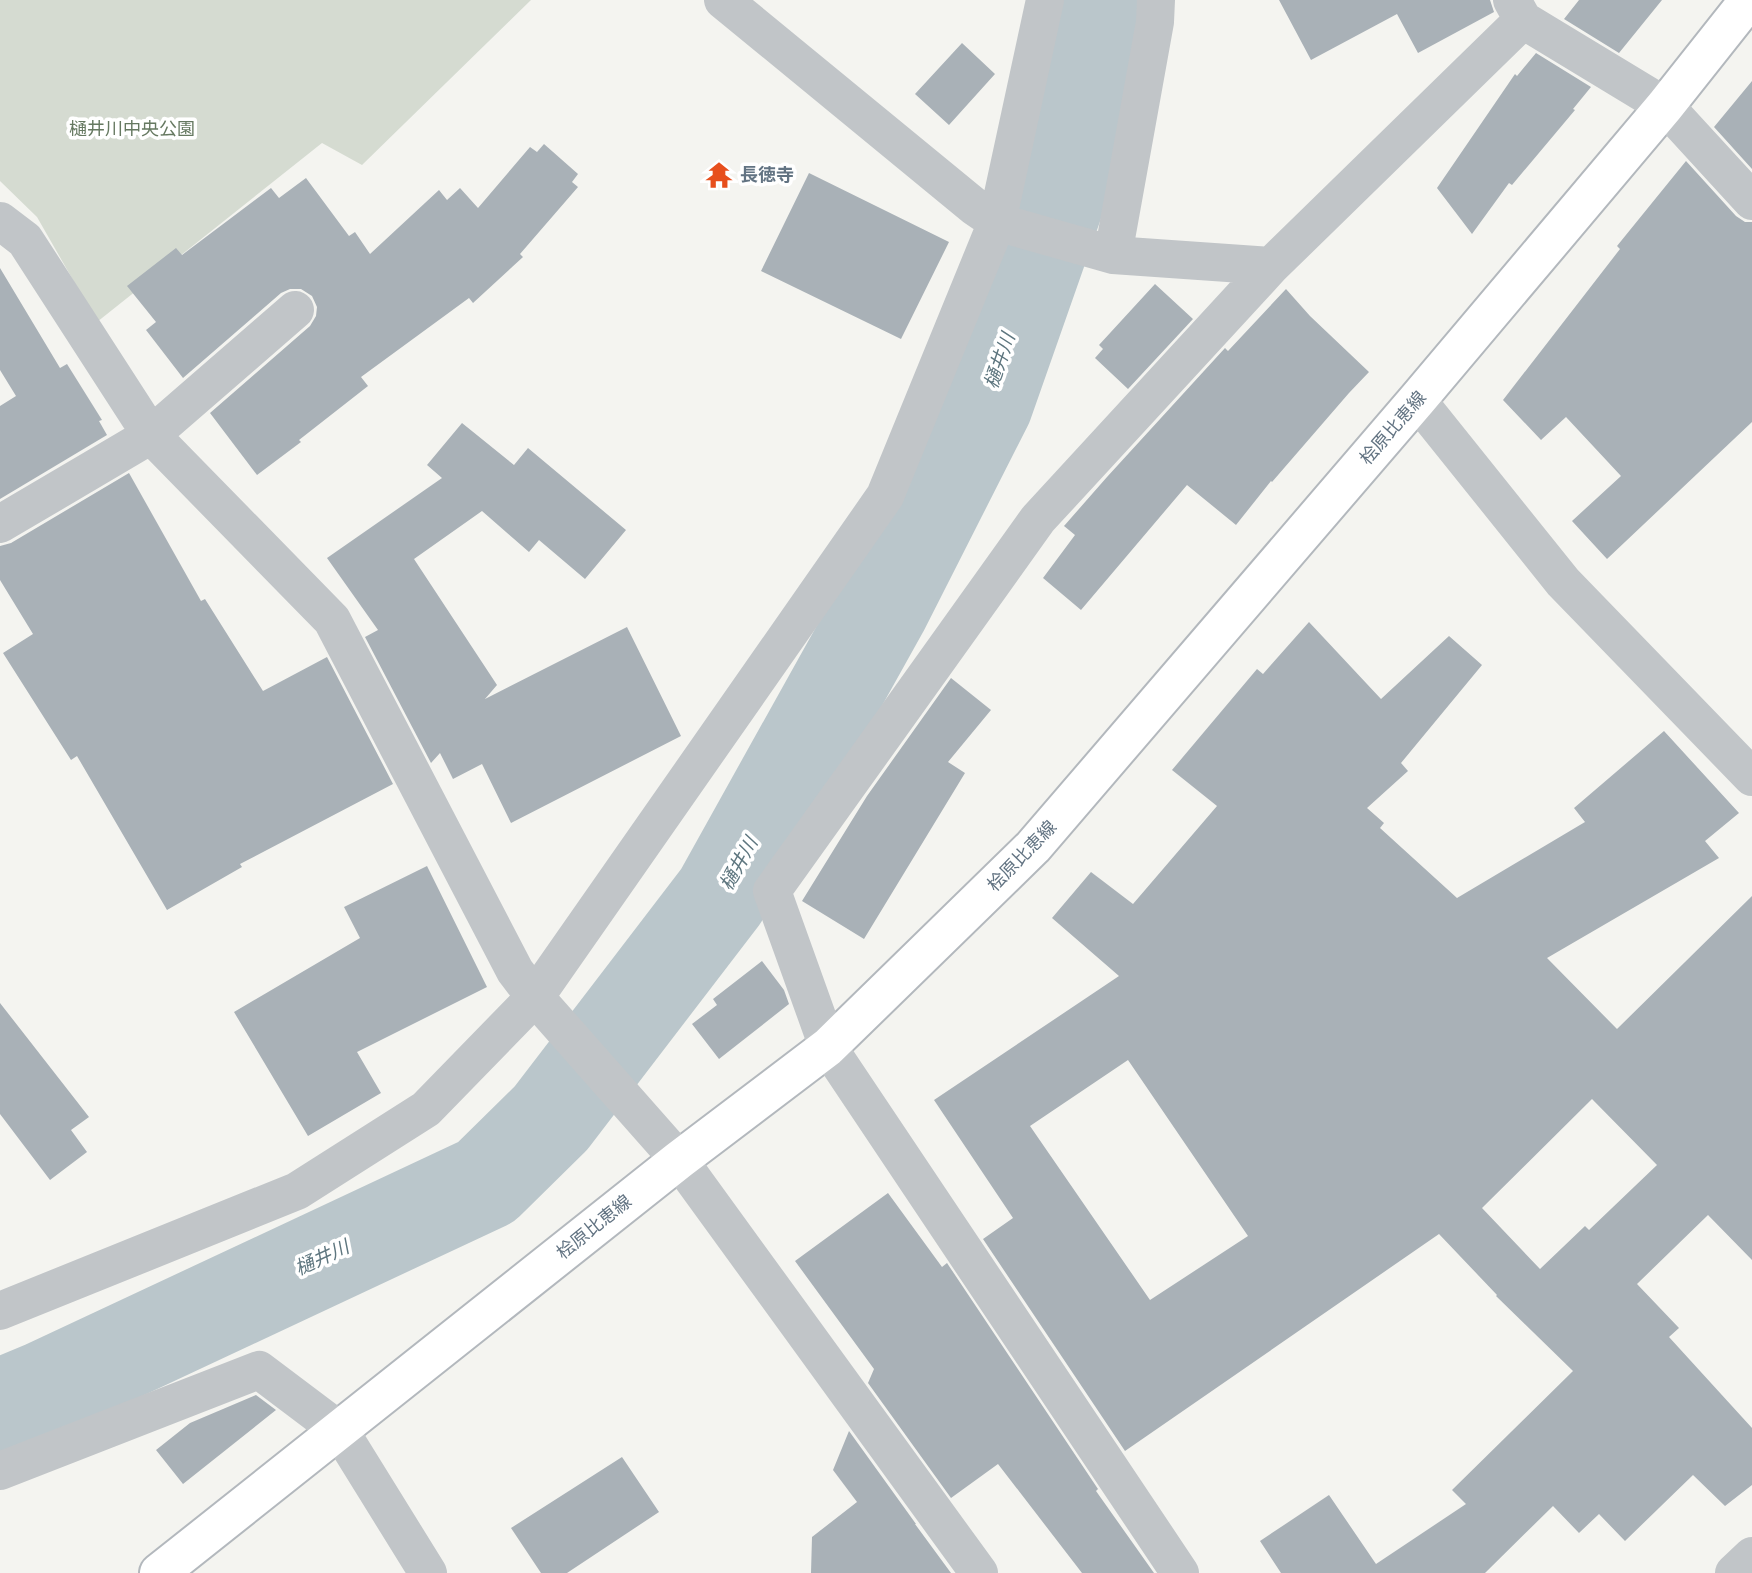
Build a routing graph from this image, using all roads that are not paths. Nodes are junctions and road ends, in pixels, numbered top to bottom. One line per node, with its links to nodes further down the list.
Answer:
1 (723, 0): 8 (street)
2 (1045, 0): 8 (street)
3 (1156, 0): 10 (street)
4 (1749, 0): 6 (main road, 桧原比恵線)
5 (1518, 10): 6 (street); 11 (street)
6 (1665, 106): 7 (street); 13 (main road, 桧原比恵線)
7 (1752, 201)
8 (997, 222): 10 (street); 17 (street)
9 (8, 239): 14 (street)
10 (1107, 253): 11 (street)
11 (1271, 266): 18 (street)
12 (295, 310): 14 (street)
13 (1417, 400): 16 (street); 18 (main road, 桧原比恵線)
14 (151, 435): 15 (street); 17 (street)
15 (0, 524)
16 (1752, 777)
17 (535, 997): 19 (street); 20 (street)
18 (828, 1047): 19 (main road, 桧原比恵線); 27 (street)
19 (679, 1160): 21 (main road, 桧原比恵線); 26 (street)
20 (0, 1311)
21 (340, 1431): 22 (street); 24 (main road, 桧原比恵線); 25 (street)
22 (0, 1471)
23 (1752, 1556): 28 (street)
24 (159, 1573)
25 (428, 1573)
26 (979, 1573)
27 (1180, 1573)
28 (1734, 1573)

